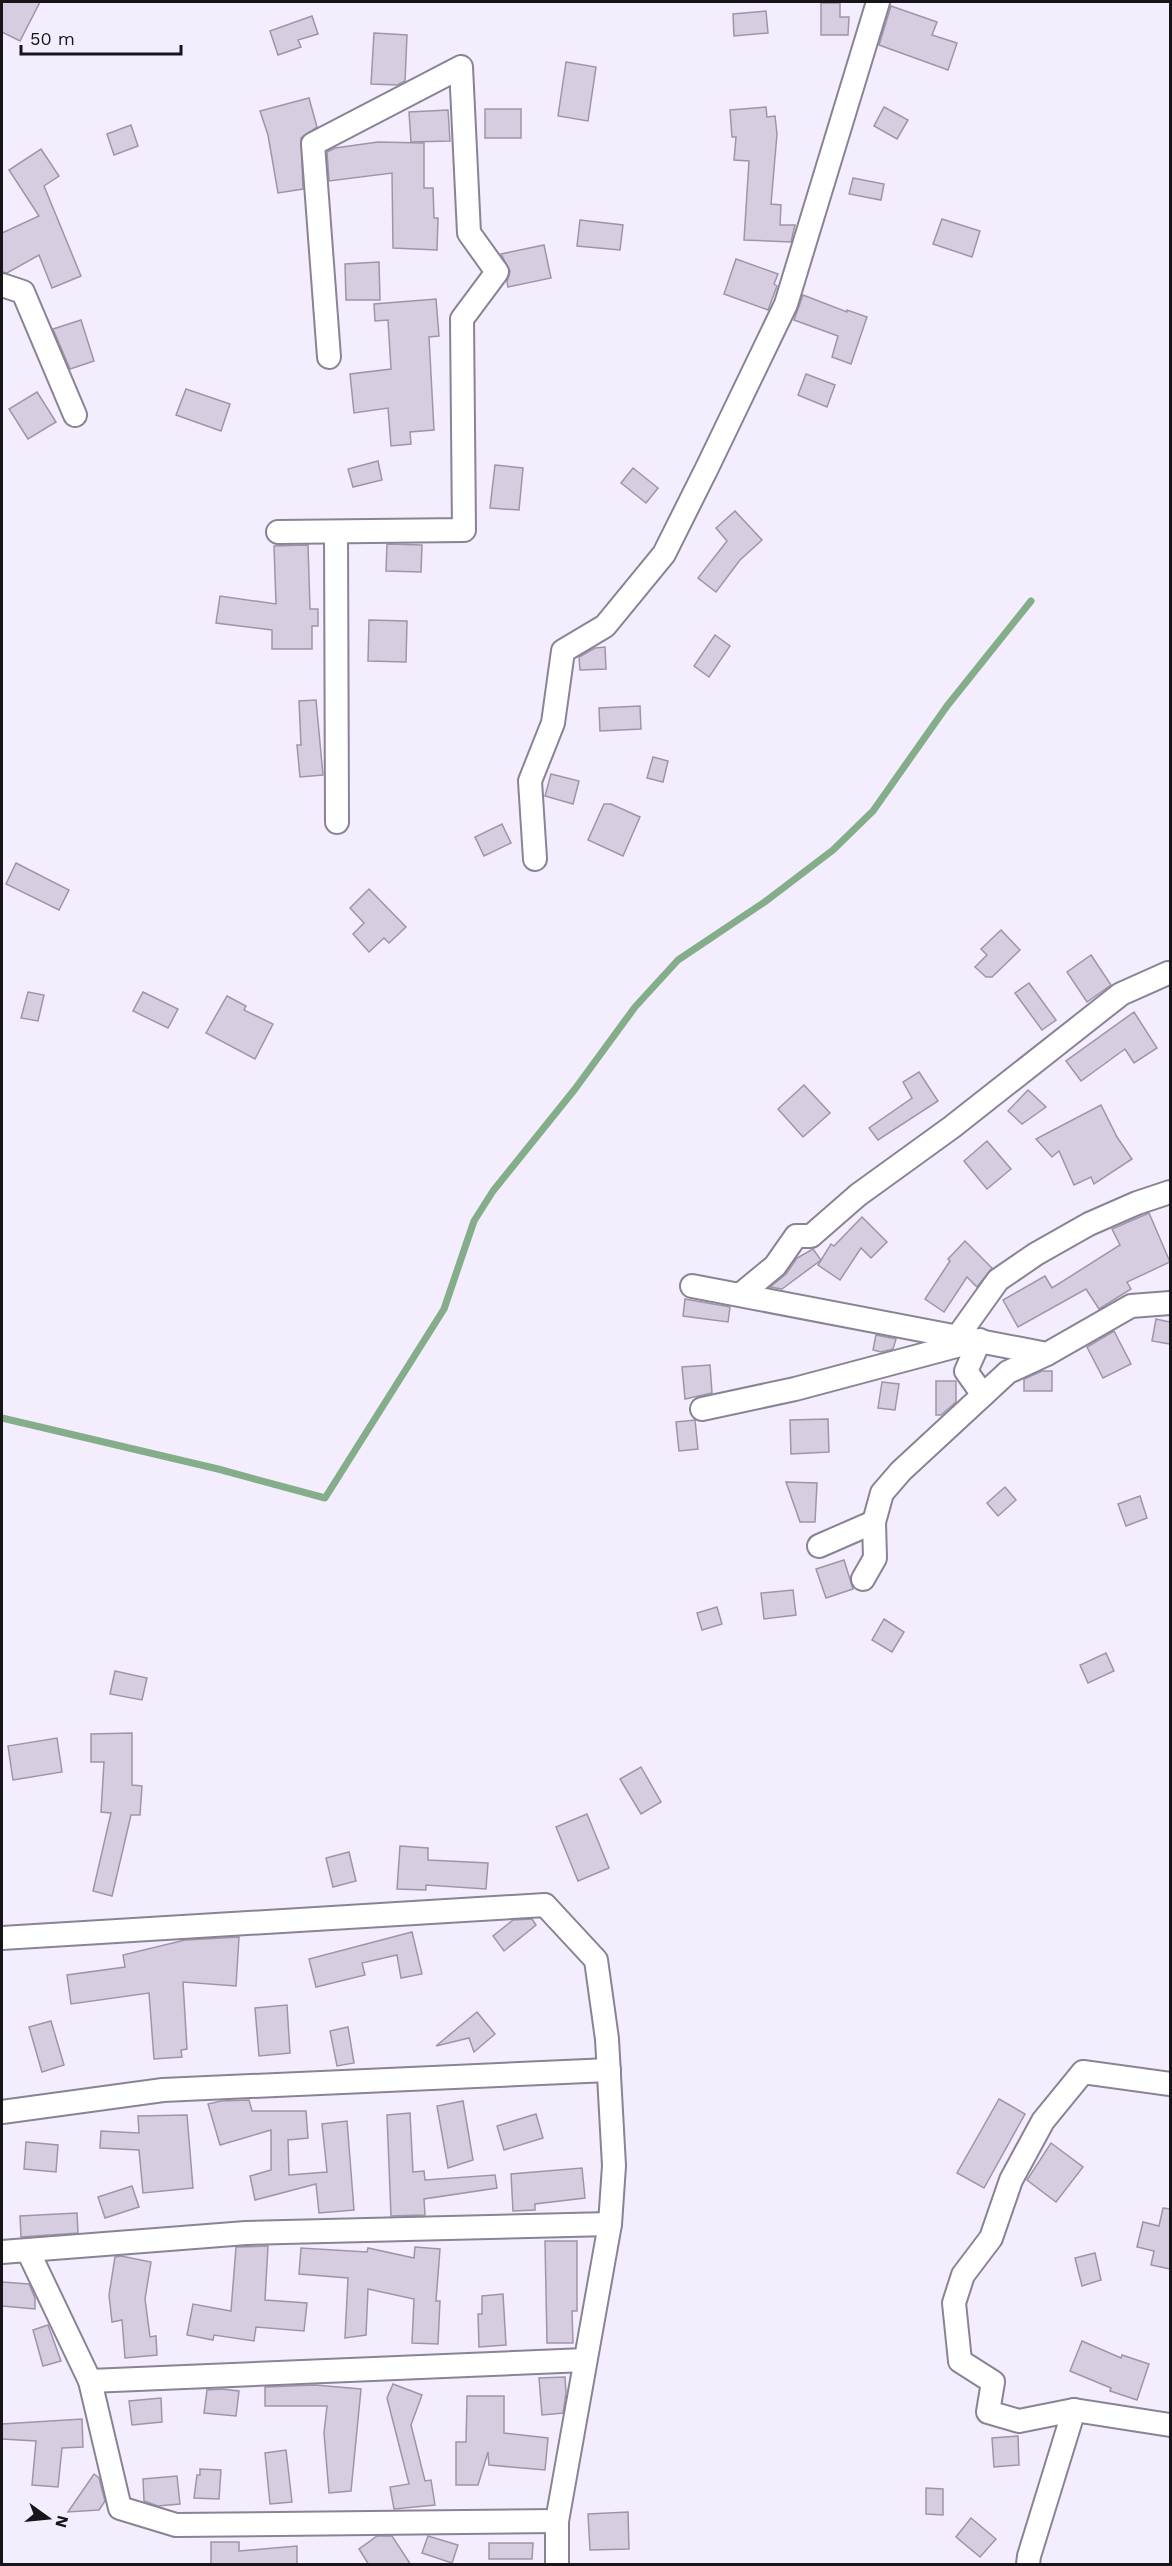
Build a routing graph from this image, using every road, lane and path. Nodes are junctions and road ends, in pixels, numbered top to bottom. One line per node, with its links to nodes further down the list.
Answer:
1 (879, 2): 8 (street)
2 (2, 285): 4 (street)
3 (329, 357): 6 (street)
4 (75, 415)
5 (278, 532): 6 (street)
6 (336, 532): 7 (street)
7 (337, 822)
8 (535, 859)
9 (1167, 973): 12 (street)
10 (1170, 1192): 14 (street)
11 (692, 1286): 12 (street)
12 (741, 1294): 14 (street)
13 (1170, 1303): 15 (street)
14 (969, 1338): 15 (street); 16 (street); 17 (street)
15 (1047, 1354): 16 (street)
16 (983, 1395): 18 (street)
17 (702, 1409)
18 (874, 1522): 19 (street); 20 (street)
19 (819, 1546)
20 (863, 1579)
21 (2, 1938): 22 (street)
22 (609, 2070): 24 (street); 25 (street)
23 (1170, 2084): 30 (street)
24 (2, 2112)
25 (610, 2224): 26 (street); 28 (street)
26 (28, 2251): 27 (street); 29 (street)
27 (2, 2252)
28 (585, 2360): 29 (street); 32 (street)
29 (90, 2381): 32 (street)
30 (1074, 2410): 31 (street); 34 (street)
31 (1170, 2425)
32 (557, 2521): 33 (street)
33 (557, 2565)
34 (1028, 2565)

